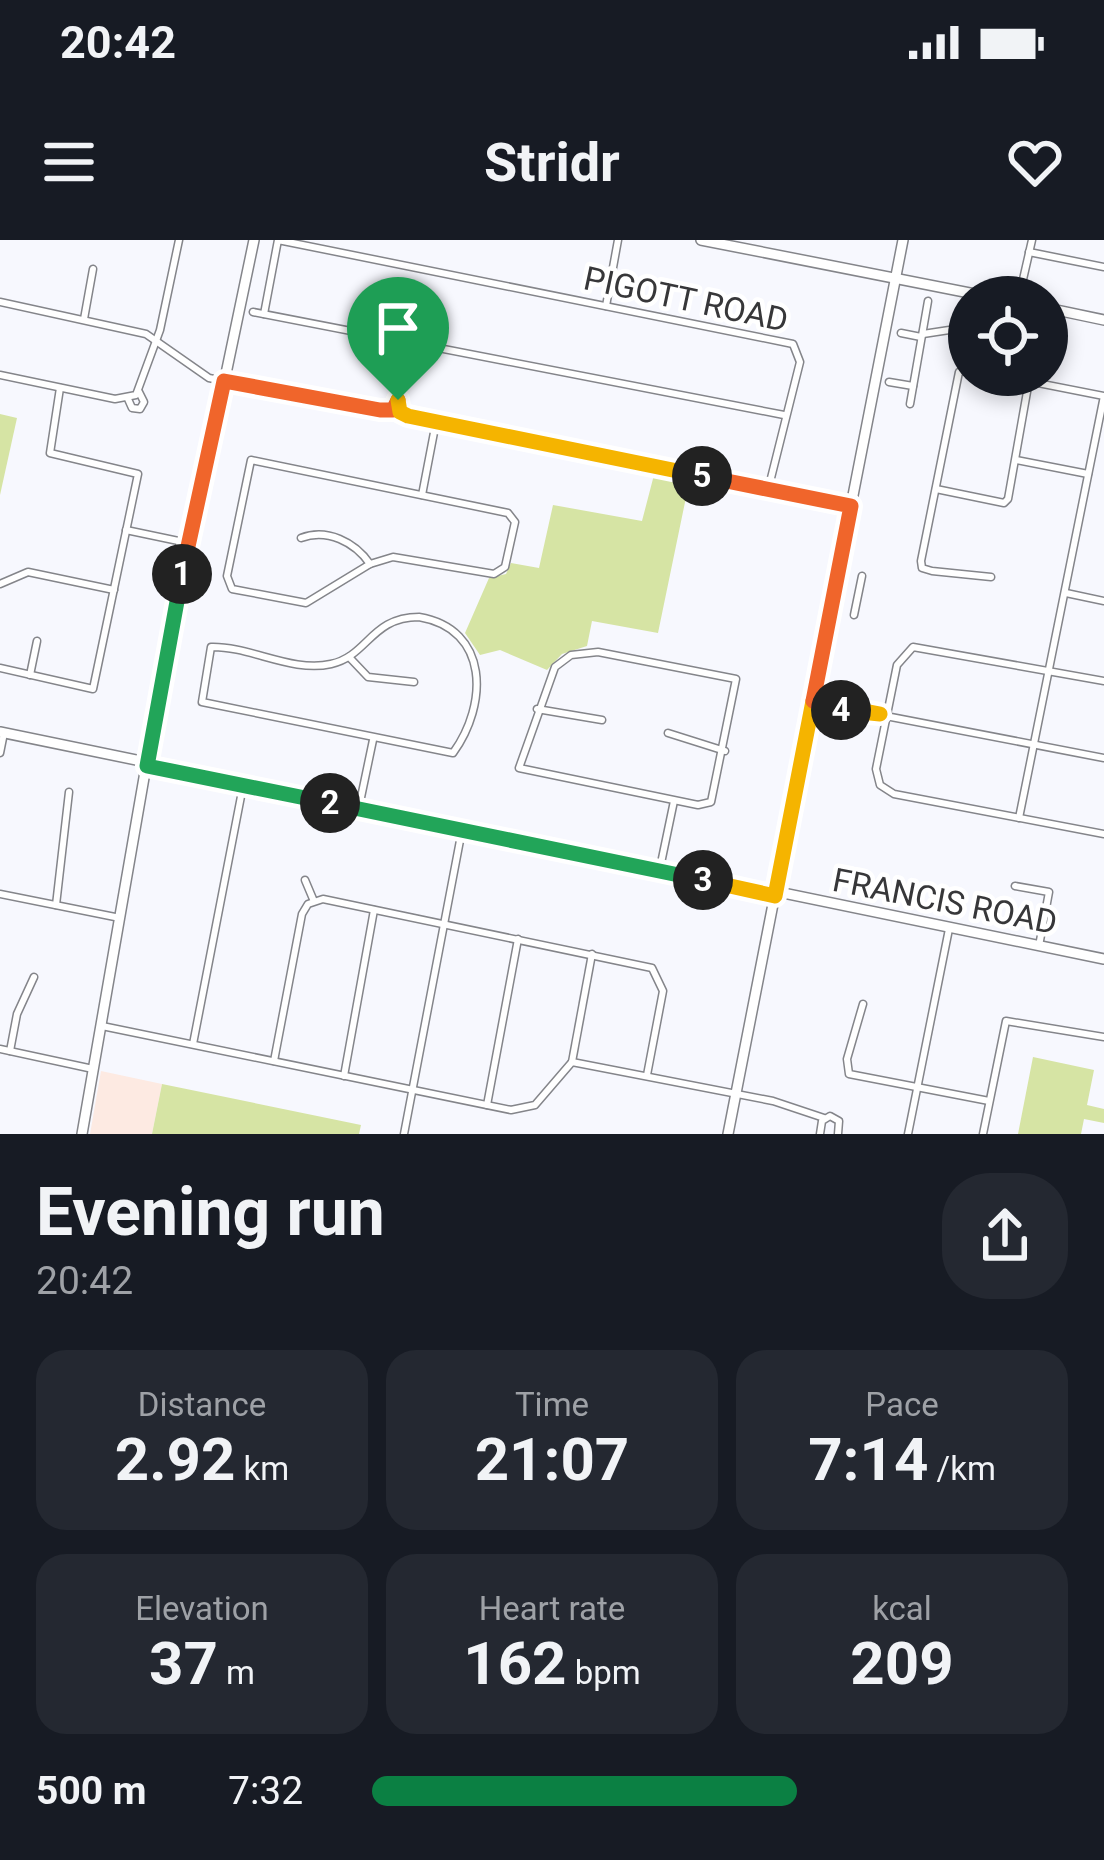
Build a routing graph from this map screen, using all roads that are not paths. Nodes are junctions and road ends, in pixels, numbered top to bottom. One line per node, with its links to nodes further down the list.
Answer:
1 (179, 240): 26 (street)
2 (254, 240): 29 (street)
3 (278, 240): 17 (street, PIGOTT ROAD); 20 (street)
4 (618, 240): 17 (street)
5 (701, 240): 8 (street)
6 (903, 240): 13 (street)
7 (1032, 240): 9 (street)
8 (721, 242): 13 (street)
9 (1030, 252): 10 (street); 12 (street)
10 (1104, 267)
11 (93, 269): 21 (street)
12 (1024, 276)
13 (896, 278): 14 (street); 48 (street)
14 (948, 289)
15 (928, 301): 25 (street)
16 (0, 302): 21 (street)
17 (606, 306): 41 (street, PIGOTT ROAD)
18 (253, 312): 20 (street)
19 (1068, 312): 22 (street)
20 (264, 314): 27 (street)
21 (83, 320): 26 (street)
22 (1104, 320)
23 (948, 331): 25 (street)
24 (901, 333): 25 (street)
25 (922, 336): 31 (street)
26 (156, 340): 29 (street); 34 (street)
27 (412, 345): 40 (street); 41 (street)
28 (0, 376): 33 (street)
29 (224, 381): 40 (street); 51 (street)
30 (889, 382): 31 (street)
31 (913, 386): 39 (street)
32 (1068, 387): 37 (street)
33 (60, 388): 38 (street); 49 (street)
34 (139, 392): 38 (street); 38 (street)
35 (954, 396): 45 (street)
36 (1026, 396): 43 (street)
37 (1104, 396): 44 (street)
38 (128, 399)
39 (910, 404)
40 (398, 413): 42 (street)
41 (784, 416): 46 (street, PIGOTT ROAD)
42 (436, 422): 46 (street); 47 (street)
43 (1016, 460): 44 (street); 45 (street)
44 (1088, 473): 57 (street)
45 (936, 489): 54 (street)
46 (768, 490): 48 (street)
47 (422, 495): 52 (street); 52 (street)
48 (851, 506): 67 (street)
49 (126, 530): 51 (street); 56 (street)
50 (301, 538): 52 (street)
51 (188, 543): 78 (street)
52 (370, 564)
53 (862, 577): 59 (street)
54 (991, 577)
55 (0, 584): 56 (street)
56 (114, 590): 64 (street)
57 (1065, 593): 58 (street); 63 (street)
58 (1104, 601)
59 (854, 615)
60 (37, 641): 64 (street)
61 (349, 657): 66 (street); 73 (street); 73 (street)
62 (0, 668): 64 (street)
63 (1049, 670): 65 (street); 69 (street); 74 (street)
64 (29, 675)
65 (1104, 680)
66 (414, 682)
67 (815, 702): 69 (street); 90 (street)
68 (537, 709): 70 (street); 75 (street); 81 (street)
69 (883, 715): 74 (street); 83 (street)
70 (602, 720)
71 (2, 733): 76 (street); 78 (street, FRANCIS ROAD)
72 (668, 733): 75 (street)
73 (373, 740): 82 (street)
74 (1034, 744): 77 (street); 83 (street)
75 (725, 751): 81 (street)
76 (0, 753)
77 (1104, 758)
78 (147, 766): 79 (street, FRANCIS ROAD); 94 (street)
79 (243, 786): 82 (street, FRANCIS ROAD); 105 (street)
80 (70, 792): 92 (street)
81 (674, 801): 86 (street)
82 (359, 809): 84 (street, FRANCIS ROAD)
83 (1019, 818): 85 (street)
84 (462, 830): 86 (street, FRANCIS ROAD); 95 (street)
85 (1104, 834)
86 (659, 871): 90 (street, FRANCIS ROAD)
87 (305, 880): 91 (street)
88 (1015, 886): 98 (street)
89 (0, 894): 92 (street)
90 (775, 896): 96 (street, FRANCIS ROAD); 114 (street)
91 (311, 902): 93 (street); 107 (street)
92 (56, 905): 94 (street)
93 (374, 910): 95 (street); 111 (street)
94 (120, 918): 103 (street)
95 (444, 924): 97 (street); 113 (street)
96 (949, 929): 98 (street, FRANCIS ROAD); 112 (street)
97 (518, 939): 99 (street); 116 (street)
98 (1039, 946): 100 (street, FRANCIS ROAD)
99 (592, 954): 108 (street); 110 (street)
100 (1104, 959)
101 (34, 977): 106 (street)
102 (863, 1004): 112 (street)
103 (101, 1026): 105 (street); 109 (street)
104 (1104, 1037): 115 (street)
105 (193, 1044): 107 (street)
106 (5, 1050): 109 (street)
107 (274, 1061): 111 (street)
108 (572, 1062): 110 (street); 116 (street)
109 (93, 1069): 118 (street)
110 (647, 1075): 114 (street)
111 (344, 1076): 113 (street)
112 (918, 1088): 115 (street); 123 (street)
113 (412, 1090): 116 (street); 119 (street)
114 (736, 1094): 117 (street); 120 (street)
115 (989, 1101): 124 (street)
116 (487, 1105)
117 (824, 1118): 121 (street); 122 (street)
118 (82, 1134)
119 (404, 1134)
120 (728, 1134)
121 (820, 1134)
122 (838, 1134)
123 (908, 1134)
124 (983, 1134)

